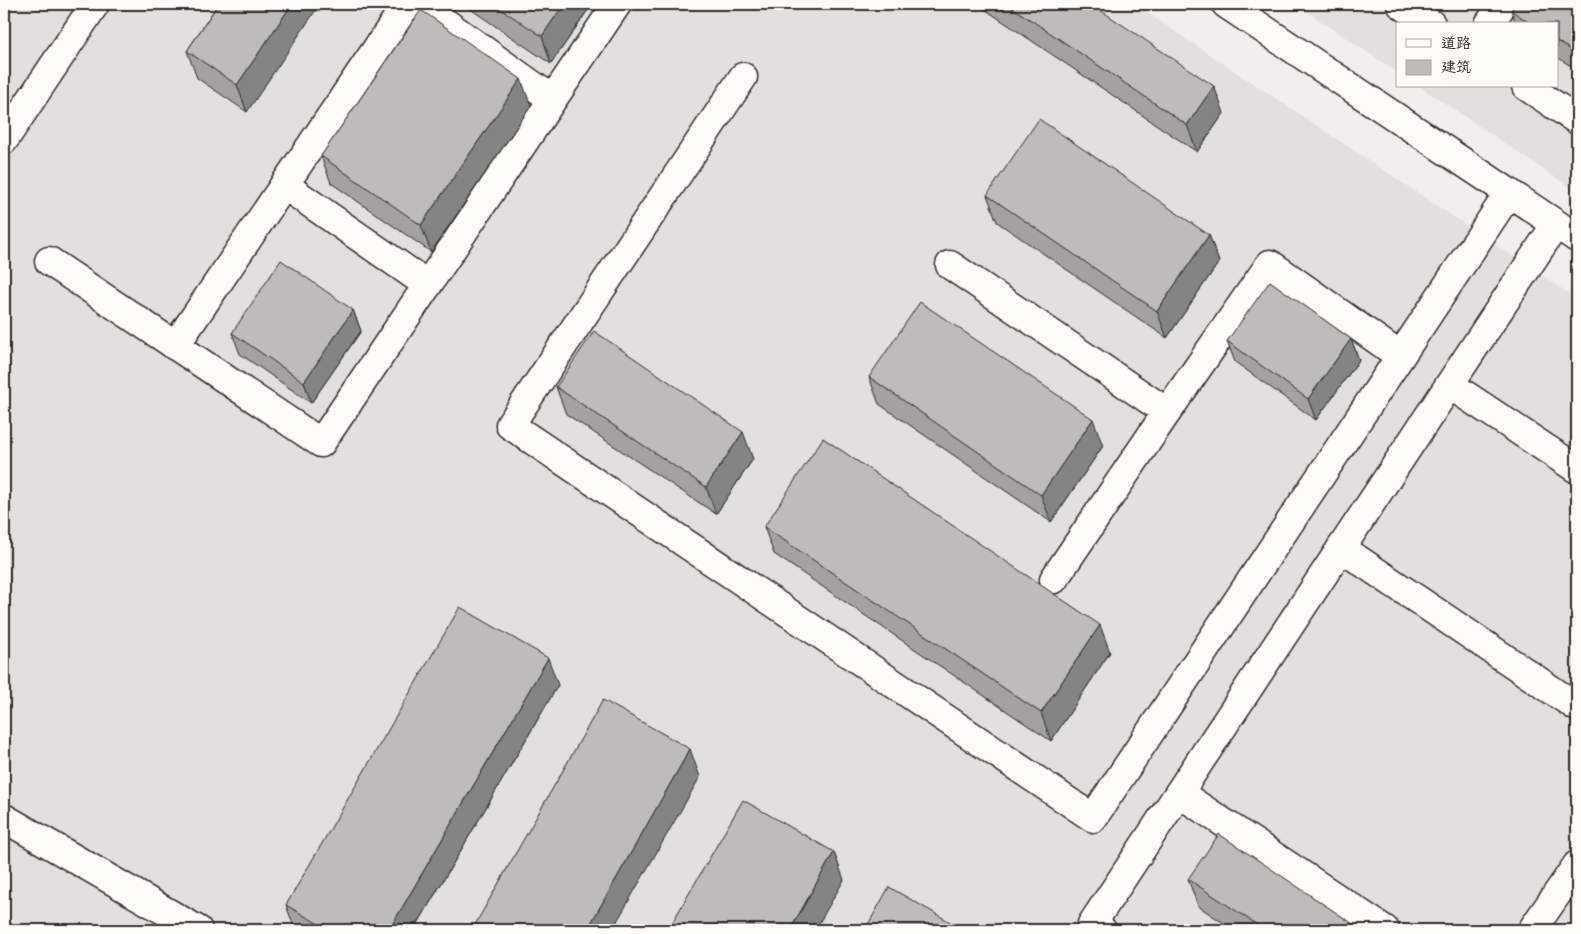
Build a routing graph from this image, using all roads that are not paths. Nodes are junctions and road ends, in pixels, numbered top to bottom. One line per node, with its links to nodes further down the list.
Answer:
1 (95, 4): 14 (street)
2 (407, 4): 15 (street)
3 (420, 4): 12 (street)
4 (617, 4): 12 (street)
5 (1226, 4): 16 (street)
6 (1401, 4): 8 (street)
7 (1503, 4): 9 (street)
8 (1429, 22)
9 (1490, 22)
10 (743, 77): 22 (street)
11 (1529, 88): 13 (street)
12 (552, 99): 20 (street)
13 (1577, 120)
14 (4, 140)
15 (284, 185): 20 (street); 21 (street)
16 (1509, 193): 17 (street); 22 (street)
17 (1567, 231): 23 (street)
18 (48, 260): 21 (street)
19 (950, 265): 24 (street)
20 (428, 285): 21 (street)
21 (175, 346)
22 (1400, 356): 24 (street)
23 (1450, 385): 25 (street); 26 (street)
24 (1167, 412): 27 (street)
25 (1577, 469)
26 (1341, 548): 28 (street); 29 (street)
27 (1054, 579)
28 (1577, 707)
29 (1179, 793): 33 (street); 34 (street)
30 (4, 818): 32 (street)
31 (1577, 865): 35 (street)
32 (198, 930)
33 (1102, 930)
34 (1385, 930)
35 (1532, 930)

